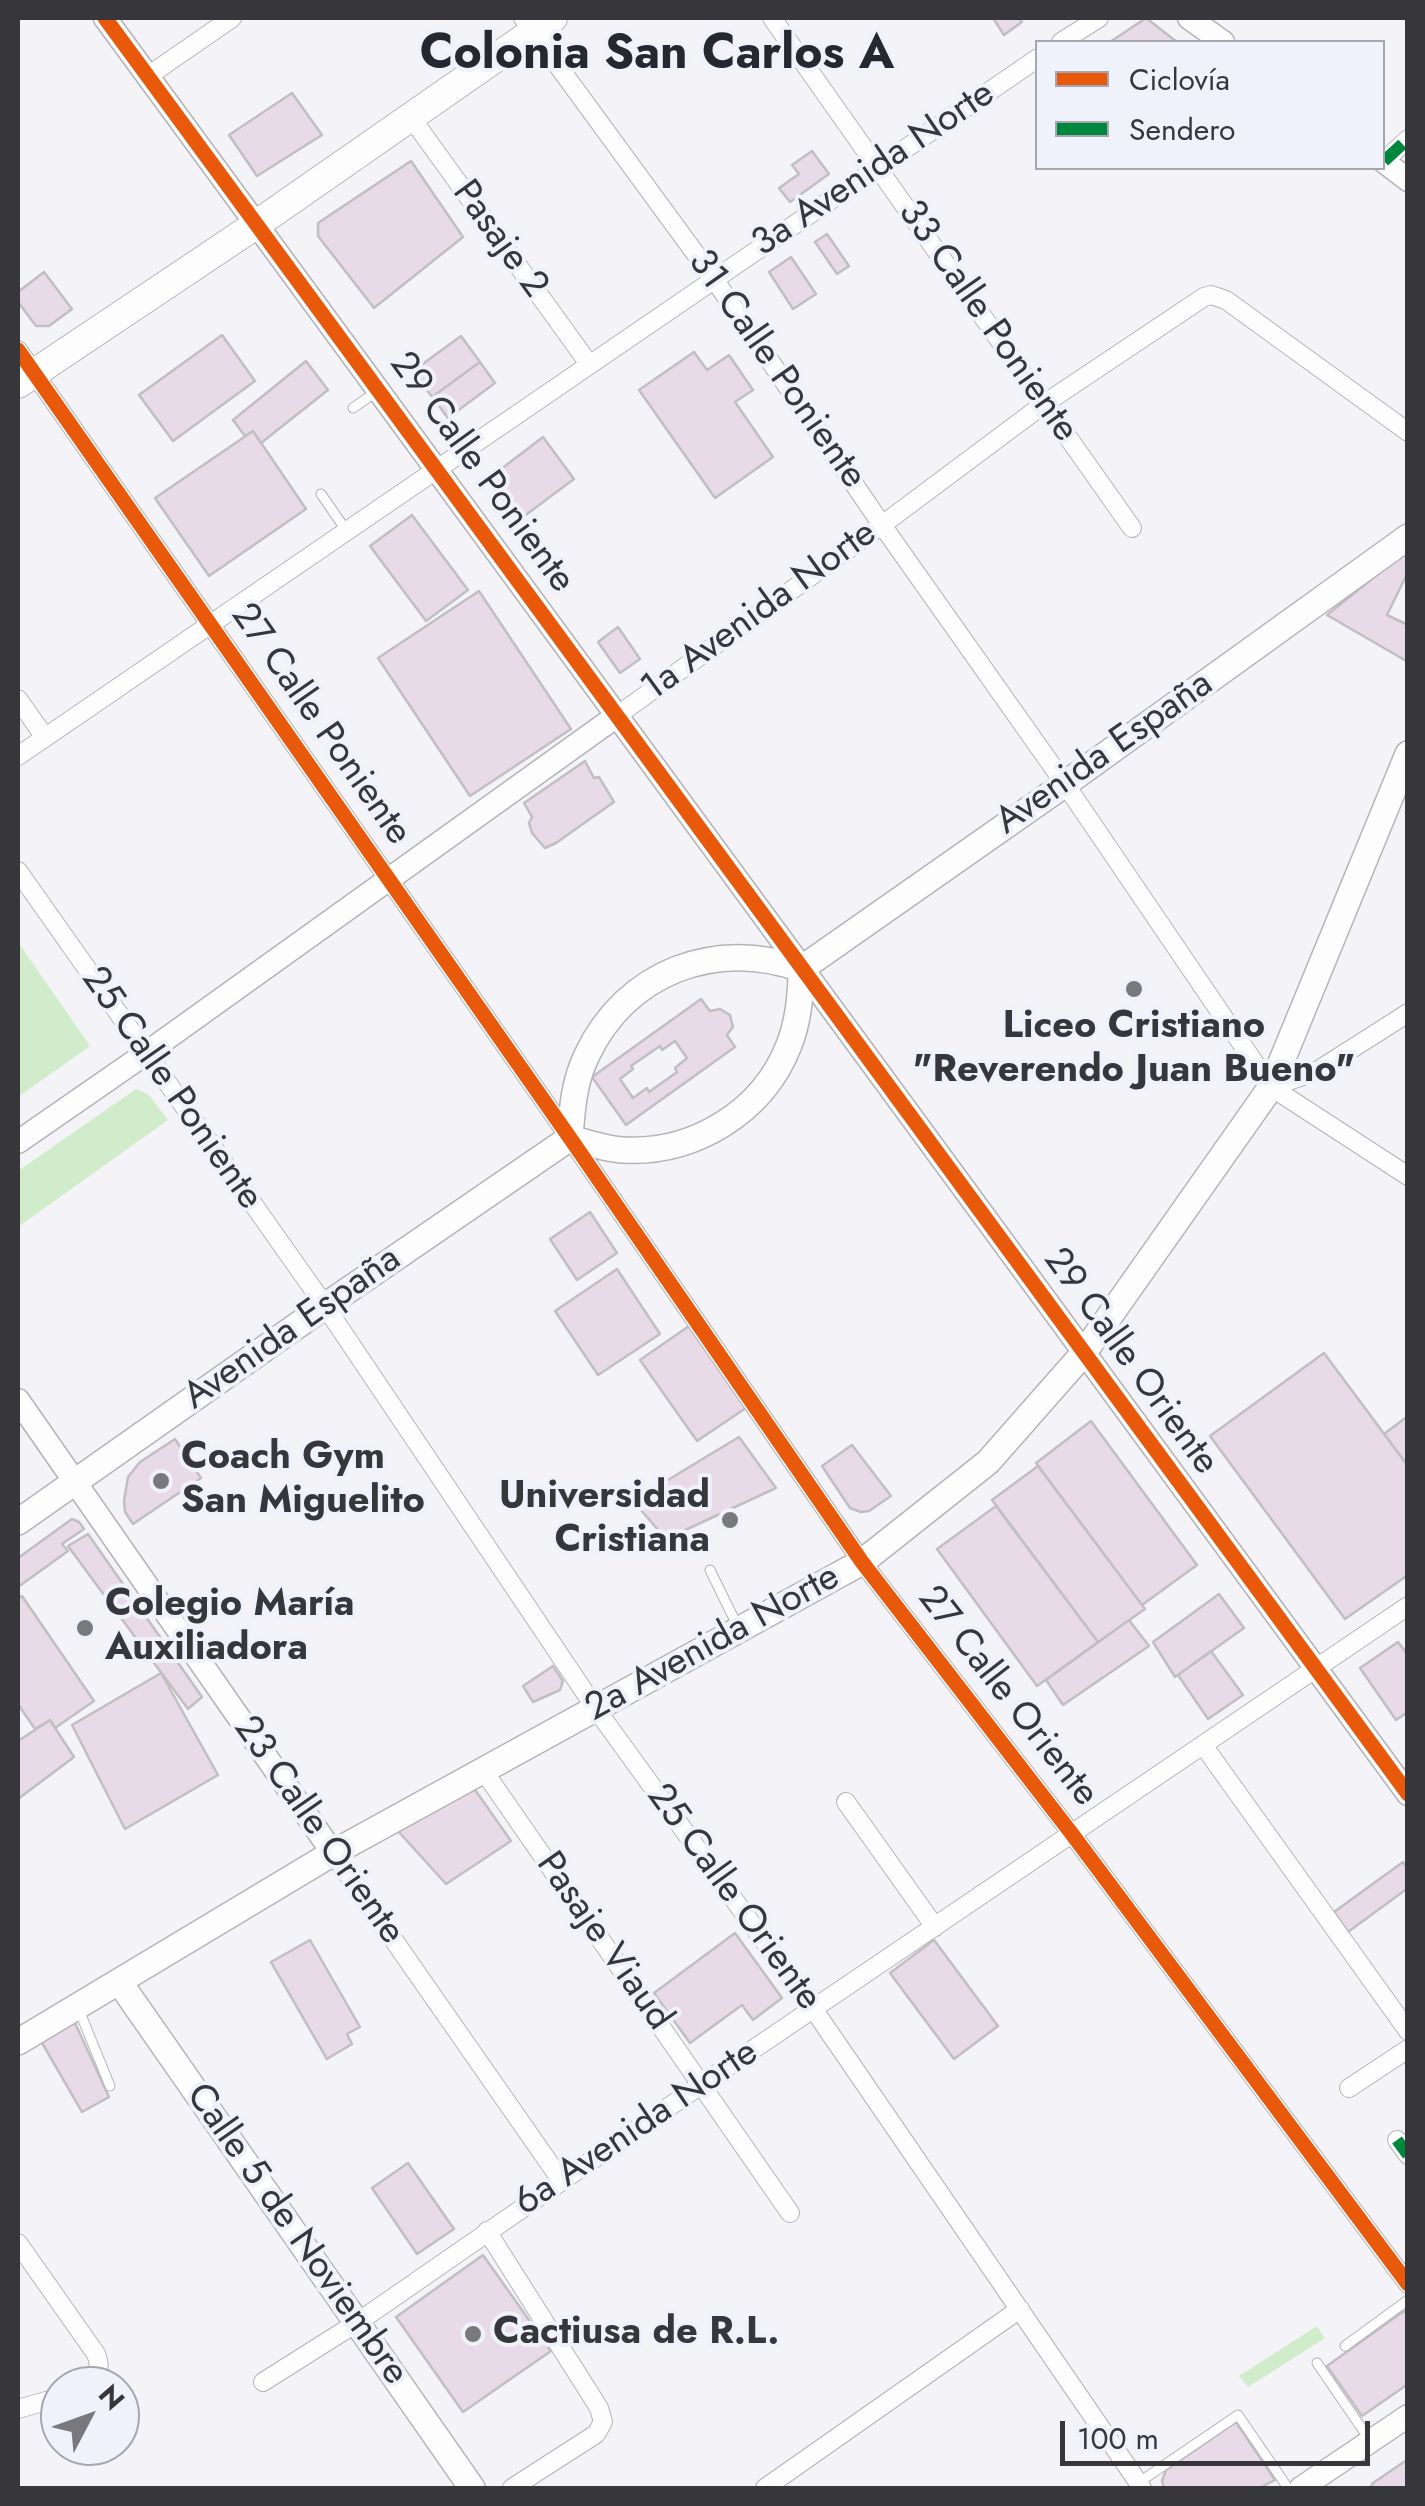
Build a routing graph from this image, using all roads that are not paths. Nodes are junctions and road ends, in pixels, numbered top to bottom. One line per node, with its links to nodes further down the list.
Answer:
1 (105, 18): 10 (street, 29 Calle Poniente)
2 (232, 18): 10 (street)
3 (772, 18): 15 (street, 33 Calle Poniente)
4 (1099, 18): 7 (street)
5 (1189, 18): 8 (street)
6 (536, 22): 11 (main road); 18 (street, 31 Calle Poniente)
7 (1064, 40)
8 (1220, 40)
9 (1035, 60): 15 (street, 3a Avenida Norte)
10 (148, 76): 17 (street, 29 Calle Poniente)
11 (410, 116): 17 (main road); 19 (street, Pasaje 2)
12 (1408, 140): 13 (street)
13 (1385, 159)
14 (1385, 163): 16 (street)
15 (878, 167): 18 (street, 3a Avenida Norte); 22 (street, 33 Calle Poniente)
16 (1408, 180)
17 (257, 224): 20 (main road); 21 (street, 29 Calle Poniente)
18 (714, 279): 19 (street, 3a Avenida Norte); 27 (street, 31 Calle Poniente)
19 (589, 364): 25 (street, 3a Avenida Norte)
20 (23, 369): 31 (street, 27 Calle Poniente)
21 (379, 390): 23 (lane); 25 (street, 29 Calle Poniente)
22 (1044, 404): 24 (street, 1a Avenida Norte); 27 (street, 1a Avenida Norte); 28 (street, 33 Calle Poniente)
23 (353, 408)
24 (1408, 432)
25 (437, 468): 29 (street, 3a Avenida Norte); 33 (street, 29 Calle Poniente)
26 (321, 494): 29 (lane)
27 (882, 525): 33 (street, 1a Avenida Norte); 37 (street, 31 Calle Poniente)
28 (1132, 528)
29 (346, 530): 31 (street, 3a Avenida Norte)
30 (1408, 537): 37 (main road, Avenida España)
31 (210, 623): 34 (street, 3a Avenida Norte); 39 (street, 27 Calle Poniente)
32 (18, 699): 34 (street)
33 (618, 714): 39 (street, 1a Avenida Norte); 40 (street, 29 Calle Poniente)
34 (44, 736): 36 (street, 3a Avenida Norte)
35 (1408, 754): 43 (main road, 2a Avenida Norte)
36 (18, 756)
37 (1066, 784): 40 (main road, Avenida España); 43 (street, 31 Calle Poniente)
38 (18, 872): 42 (street, 25 Calle Poniente)
39 (388, 879): 42 (street, 1a Avenida Norte); 44 (street, 27 Calle Poniente)
40 (801, 969): 44 (main road); 44 (main road); 48 (street, 29 Calle Oriente)
41 (1408, 1013): 43 (street)
42 (145, 1054): 45 (street, 1a Avenida Norte); 47 (street, 25 Calle Poniente)
43 (1271, 1087): 46 (street, 31 Calle Poniente); 48 (main road, 2a Avenida Norte)
44 (570, 1138): 47 (main road, Avenida España); 52 (street, 27 Calle Oriente)
45 (18, 1142)
46 (1408, 1176)
47 (325, 1306): 50 (main road, Avenida España); 57 (street, 25 Calle Oriente)
48 (1083, 1354): 52 (main road, 2a Avenida Norte); 56 (street, 29 Calle Oriente)
49 (18, 1400): 50 (street, 23 Calle Oriente)
50 (76, 1482): 51 (main road, Avenida España); 63 (street, 23 Calle Oriente)
51 (18, 1522)
52 (862, 1562): 55 (main road, 2a Avenida Norte); 62 (street, 27 Calle Oriente)
53 (710, 1570): 55 (lane)
54 (1408, 1606): 56 (street, 6a Avenida Norte)
55 (739, 1630): 57 (main road, 2a Avenida Norte)
56 (1315, 1668): 58 (street, 6a Avenida Norte); 60 (street, 29 Calle Oriente)
57 (596, 1708): 59 (main road, 2a Avenida Norte); 67 (street, 25 Calle Oriente)
58 (1203, 1745): 62 (street, 6a Avenida Norte); 68 (street)
59 (483, 1770): 63 (main road, 2a Avenida Norte); 71 (street, Pasaje Viaud)
60 (1408, 1794)
61 (846, 1802): 64 (street)
62 (1072, 1834): 64 (street, 6a Avenida Norte); 78 (street, 27 Calle Oriente)
63 (333, 1852): 65 (main road, 2a Avenida Norte); 74 (street, 23 Calle Oriente)
64 (935, 1927): 67 (street, 6a Avenida Norte)
65 (120, 1982): 66 (main road, 2a Avenida Norte); 81 (main road, Calle 5 de Noviembre)
66 (78, 2008): 69 (main road, 2a Avenida Norte); 72 (lane)
67 (814, 2010): 71 (street, 6a Avenida Norte); 80 (street, 25 Calle Oriente)
68 (1408, 2030)
69 (18, 2042)
70 (1408, 2049): 73 (street)
71 (702, 2084): 74 (street, 6a Avenida Norte); 75 (street, Pasaje Viaud)
72 (110, 2086)
73 (1349, 2088)
74 (561, 2180): 76 (street, 6a Avenida Norte)
75 (790, 2213)
76 (487, 2231): 81 (street, 6a Avenida Norte); 90 (street)
77 (18, 2243): 84 (street)
78 (1408, 2284)
79 (1408, 2300): 82 (lane)
80 (1020, 2309): 88 (street, 25 Calle Oriente); 91 (street)
81 (358, 2322): 85 (street, 6a Avenida Norte); 89 (main road, Calle 5 de Noviembre)
82 (1345, 2346)
83 (1318, 2364): 87 (lane)
84 (100, 2366)
85 (263, 2382)
86 (1408, 2416): 87 (street)
87 (1370, 2441): 93 (street)
88 (1140, 2486): 92 (lane)
89 (472, 2488)
90 (512, 2488)
91 (765, 2488)
92 (1288, 2488)
93 (1301, 2488)

